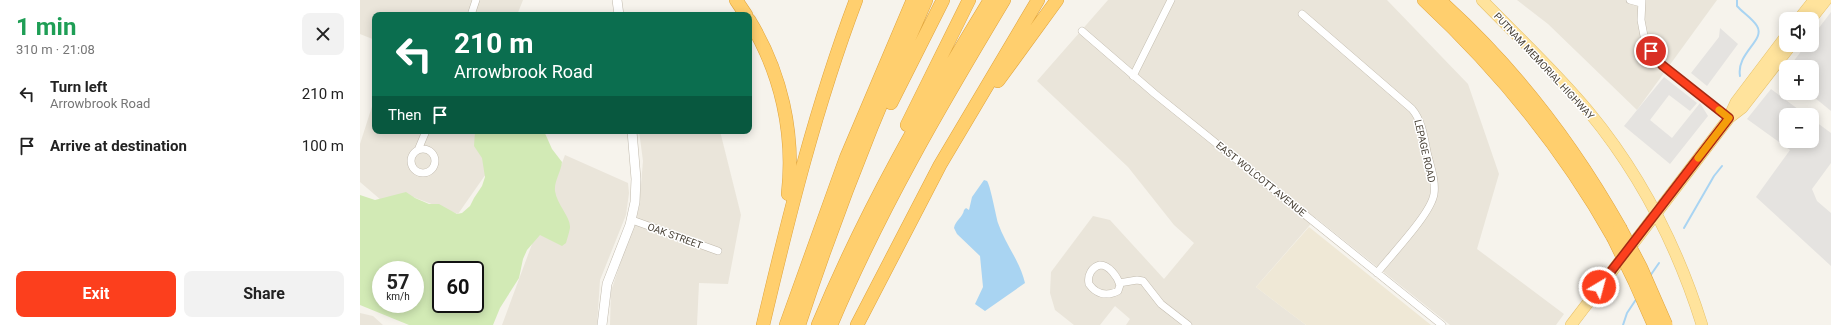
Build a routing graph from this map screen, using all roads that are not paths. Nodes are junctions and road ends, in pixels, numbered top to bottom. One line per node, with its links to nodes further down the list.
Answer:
1 (476, 0): 21 (street)
2 (617, 0): 22 (street)
3 (736, 0): 23 (highway)
4 (856, 0): 42 (highway)
5 (913, 0): 49 (highway)
6 (926, 0): 45 (highway)
7 (943, 0): 45 (highway)
8 (969, 0): 40 (highway)
9 (990, 0): 40 (highway)
10 (1004, 0): 52 (highway)
11 (1038, 0): 37 (highway)
12 (1057, 0): 37 (highway)
13 (1171, 0): 32 (street)
14 (1424, 0): 41 (highway)
15 (1439, 0): 41 (highway)
16 (1482, 0): 38 (main road, PUTNAM MEMORIAL HIGHWAY)
17 (1630, 0): 20 (street)
18 (1814, 0): 24 (main road)
19 (1826, 0): 25 (main road)
20 (1641, 2): 33 (street)
21 (472, 12)
22 (619, 12)
23 (744, 12)
24 (1805, 12)
25 (1817, 12)
26 (1302, 14): 44 (street, LEPAGE ROAD)
27 (752, 26): 42 (highway)
28 (1082, 31): 32 (street, EAST WOLCOTT AVENUE)
29 (1779, 47): 31 (main road)
30 (1784, 52): 31 (main road)
31 (1764, 72): 33 (main road)
32 (1133, 76): 44 (street, EAST WOLCOTT AVENUE)
33 (1729, 118): 38 (main road)
34 (425, 134): 36 (street)
35 (632, 134): 39 (street)
36 (418, 150)
37 (934, 178): 53 (highway)
38 (1656, 212): 56 (main road); 59 (main road, PUTNAM MEMORIAL HIGHWAY)
39 (632, 220): 43 (street, OAK STREET); 47 (street)
40 (859, 232): 51 (highway)
41 (1616, 233): 57 (highway, bridge); 58 (highway, bridge)
42 (781, 249): 48 (highway)
43 (718, 251)
44 (1377, 273): 55 (street, EAST WOLCOTT AVENUE)
45 (814, 281): 50 (highway)
46 (1119, 283): 46 (street); 54 (street)
47 (602, 325)
48 (763, 325)
49 (786, 325)
50 (798, 325)
51 (818, 325)
52 (831, 325)
53 (857, 325)
54 (1188, 325)
55 (1442, 325)
56 (1571, 325)
57 (1654, 325)
58 (1666, 325)
59 (1702, 325)

